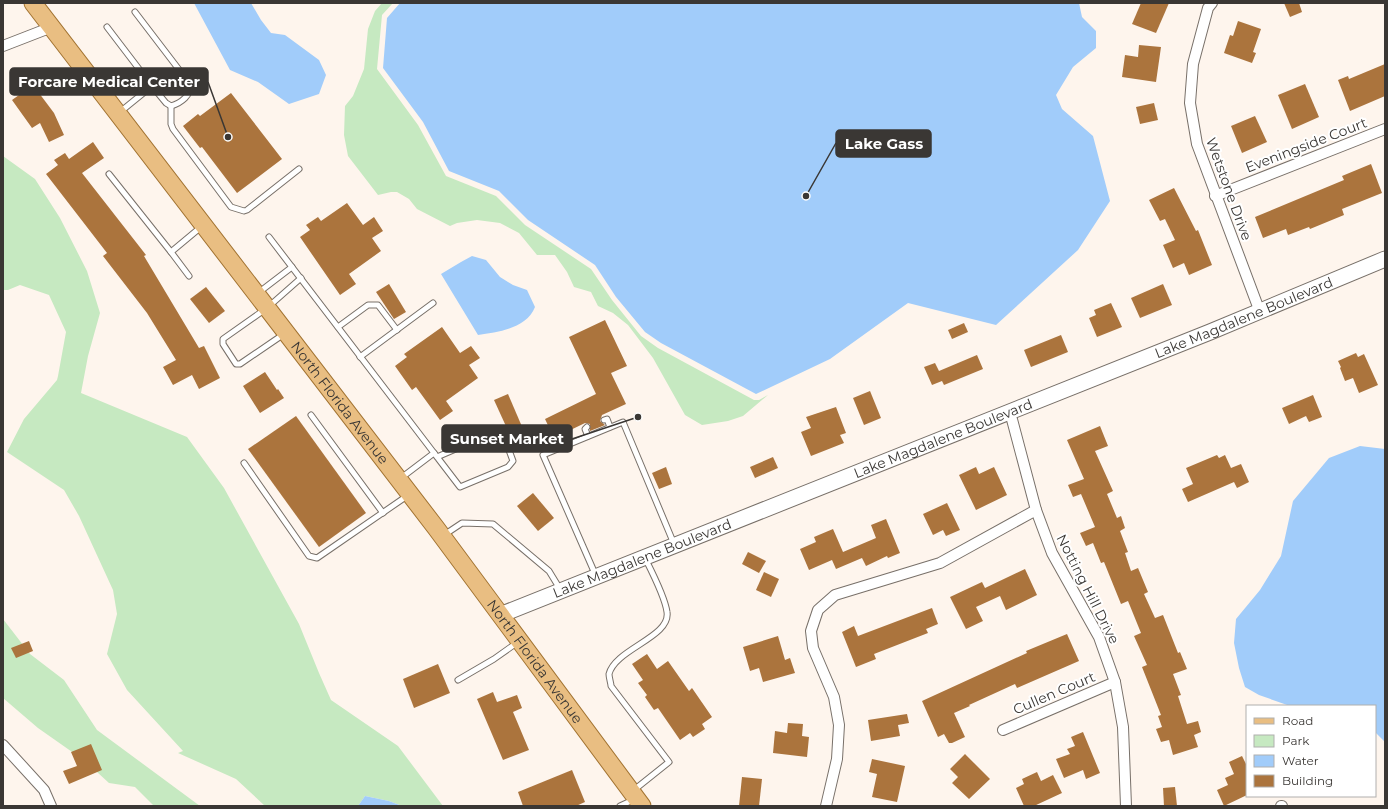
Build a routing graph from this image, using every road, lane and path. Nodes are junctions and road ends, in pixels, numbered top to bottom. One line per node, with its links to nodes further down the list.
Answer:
1 (33, 3): 4 (main road, North Florida Avenue)
2 (1212, 3): 13 (street, Wetstone Drive)
3 (135, 12): 8 (lane)
4 (52, 27): 6 (street); 9 (main road, North Florida Avenue)
5 (107, 27): 7 (lane)
6 (3, 46)
7 (152, 86): 8 (lane); 9 (lane)
8 (171, 106): 11 (lane)
9 (118, 114): 14 (main road, North Florida Avenue)
10 (1385, 129): 13 (street, Eveningside Court)
11 (299, 169)
12 (109, 174): 16 (lane)
13 (1215, 196): 24 (street, Wetstone Drive)
14 (203, 225): 16 (lane); 21 (main road, North Florida Avenue)
15 (269, 237): 18 (lane)
16 (171, 252): 19 (lane)
17 (1385, 259): 24 (street, Lake Magdalene Boulevard)
18 (292, 267): 20 (lane); 21 (lane)
19 (189, 276)
20 (301, 278): 23 (lane); 25 (lane)
21 (256, 294): 23 (main road, North Florida Avenue)
22 (433, 303): 26 (lane)
23 (267, 308): 27 (main road, North Florida Avenue); 27 (lane)
24 (1260, 312): 29 (street, Lake Magdalene Boulevard)
25 (338, 327): 26 (lane); 28 (lane)
26 (397, 330): 28 (lane)
27 (286, 333): 37 (main road, North Florida Avenue)
28 (360, 357): 35 (lane)
29 (1010, 412): 39 (street, Notting Hill Drive); 42 (street, Lake Magdalene Boulevard)
30 (311, 415): 40 (lane)
31 (604, 420): 33 (lane)
32 (587, 427): 34 (lane)
33 (610, 427): 34 (lane); 42 (lane)
34 (588, 436): 44 (lane)
35 (435, 455): 35 (lane); 37 (lane)
36 (244, 463): 40 (lane)
37 (399, 480): 38 (main road, North Florida Avenue)
38 (410, 494): 40 (lane); 41 (main road, North Florida Avenue)
39 (1036, 510): 49 (street, Notting Hill Drive); 55 (street)
40 (383, 513)
41 (442, 536): 45 (lane); 46 (main road, North Florida Avenue)
42 (674, 545): 43 (street, Lake Magdalene Boulevard)
43 (645, 557): 44 (street, Lake Magdalene Boulevard); 52 (lane)
44 (596, 576): 45 (street, Lake Magdalene Boulevard)
45 (561, 590): 46 (street, Lake Magdalene Boulevard)
46 (500, 615): 47 (main road, North Florida Avenue)
47 (519, 641): 48 (lane); 52 (main road, North Florida Avenue)
48 (458, 680)
49 (1116, 682): 50 (street, Cullen Court); 56 (street, Notting Hill Drive)
50 (1003, 730)
51 (3, 745): 53 (street)
52 (636, 799): 54 (lane)
53 (51, 806)
54 (620, 806)
55 (826, 806)
56 (1126, 806)

